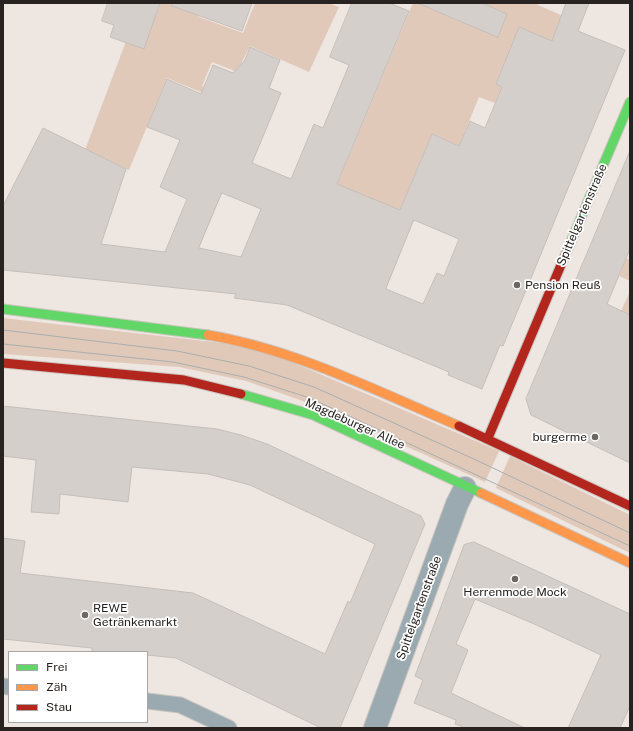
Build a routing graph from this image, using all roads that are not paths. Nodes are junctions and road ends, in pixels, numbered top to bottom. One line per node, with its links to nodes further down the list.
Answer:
1 (630, 102): 4 (main road, Spittelgartenstraße)
2 (3, 309): 4 (main road)
3 (3, 363): 5 (main road, Magdeburger Allee)
4 (488, 438): 6 (main road)
5 (465, 488): 7 (main road, Magdeburger Allee); 10 (street, Spittelgartenstraße)
6 (630, 506)
7 (630, 564)
8 (148, 702): 9 (lane)
9 (229, 728)
10 (375, 728)

